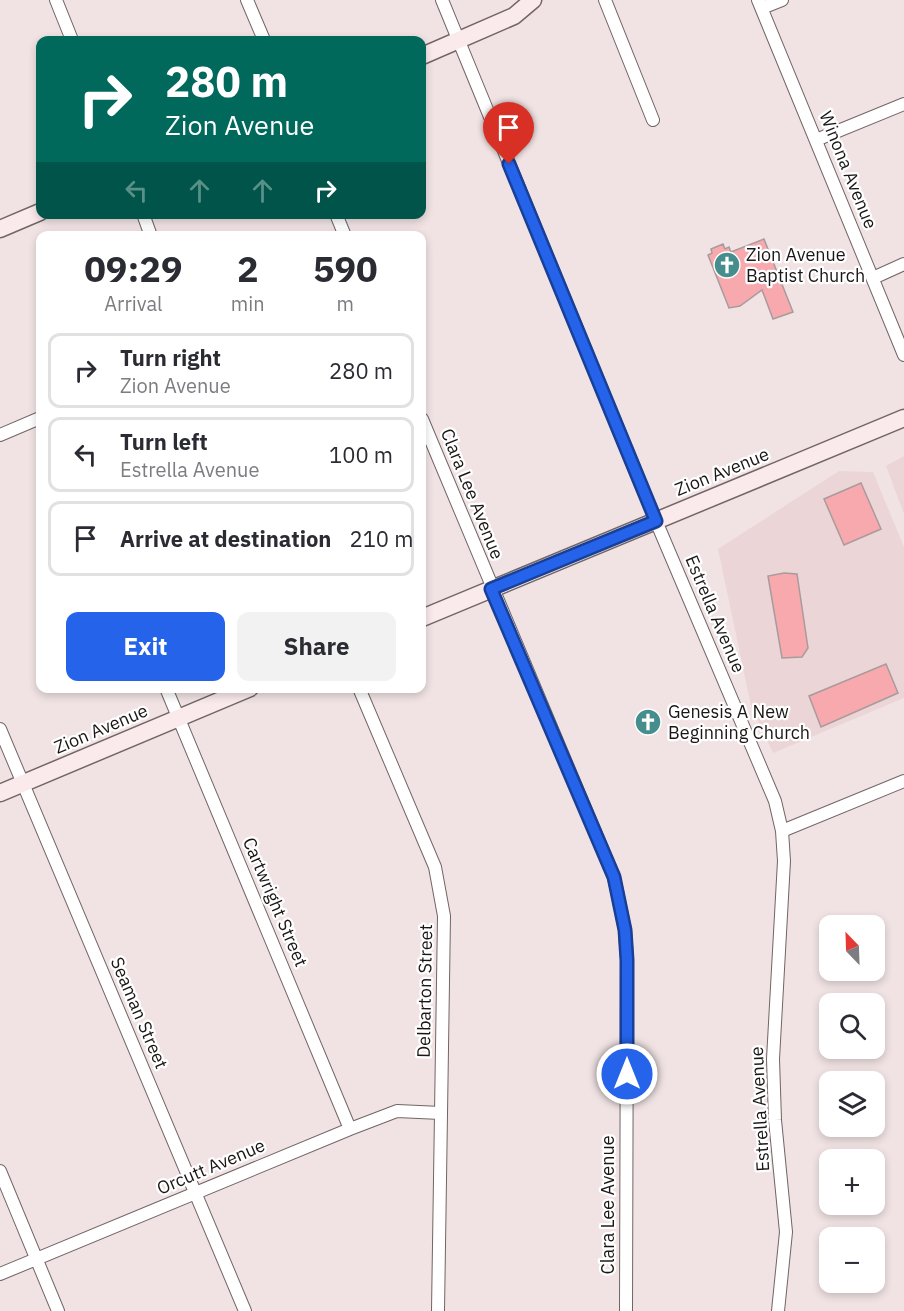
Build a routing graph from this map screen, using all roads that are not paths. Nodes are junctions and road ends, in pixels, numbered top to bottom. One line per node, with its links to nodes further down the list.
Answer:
1 (56, 0): 8 (street)
2 (247, 0): 9 (street)
3 (442, 0): 10 (street, Estrella Avenue)
4 (533, 0): 10 (main road)
5 (605, 0): 13 (street)
6 (782, 0): 7 (street)
7 (760, 4): 14 (street, Winona Avenue)
8 (70, 36)
9 (262, 36)
10 (459, 40): 11 (main road); 24 (street, Estrella Avenue)
11 (426, 54)
12 (904, 105): 14 (street)
13 (653, 120)
14 (816, 140): 18 (street, Winona Avenue)
15 (36, 214): 16 (main road)
16 (0, 229)
17 (904, 264): 18 (street)
18 (873, 278): 19 (street, Winona Avenue)
19 (904, 355)
20 (904, 418): 24 (main road, Zion Avenue)
21 (36, 420): 23 (street)
22 (426, 429): 25 (street, Clara Lee Avenue)
23 (0, 435)
24 (656, 521): 25 (main road, Zion Avenue); 35 (street, Estrella Avenue)
25 (491, 589): 26 (main road, Zion Avenue); 45 (street, Clara Lee Avenue)
26 (426, 616)
27 (168, 693): 30 (street, Cartwright Street)
28 (238, 693): 30 (main road, Zion Avenue)
29 (361, 693): 36 (street, Delbarton Street)
30 (178, 718): 33 (main road, Zion Avenue); 37 (street, Cartwright Street)
31 (0, 729): 33 (street, Seaman Street)
32 (904, 781): 35 (street)
33 (23, 783): 34 (main road, Zion Avenue); 39 (street, Seaman Street)
34 (0, 793)
35 (782, 831): 46 (street, Estrella Avenue)
36 (441, 1113): 37 (street, Orcutt Avenue); 44 (street, Delbarton Street)
37 (350, 1129): 39 (street, Orcutt Avenue)
38 (0, 1171): 40 (street)
39 (196, 1193): 40 (street, Orcutt Avenue); 43 (street, Seaman Street)
40 (36, 1259): 41 (street, Orcutt Avenue); 42 (street)
41 (0, 1274)
42 (58, 1311)
43 (245, 1311)
44 (438, 1311)
45 (626, 1311)
46 (778, 1311)

